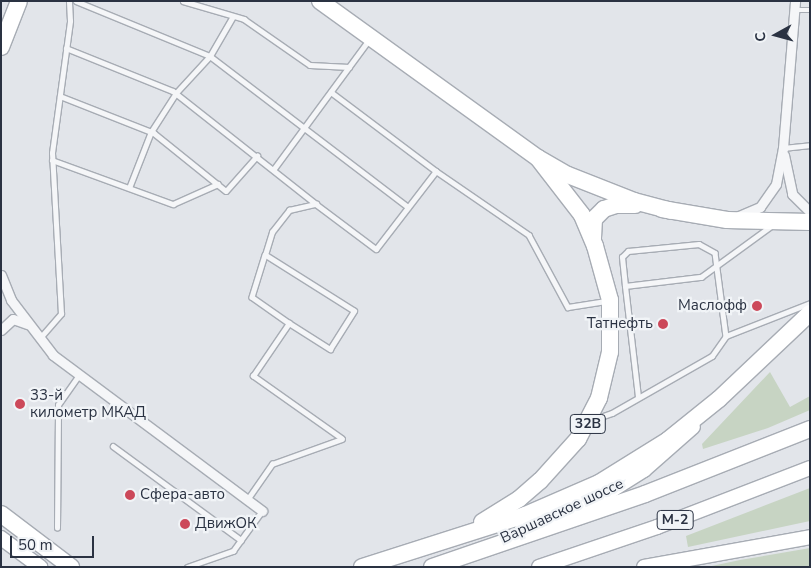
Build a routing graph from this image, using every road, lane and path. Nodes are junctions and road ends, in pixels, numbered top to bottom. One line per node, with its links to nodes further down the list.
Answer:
1 (19, 1): 10 (highway)
2 (69, 1): 11 (lane)
3 (76, 1): 12 (lane)
4 (183, 1): 8 (lane)
5 (320, 1): 9 (highway)
6 (795, 6): 7 (lane); 20 (street)
7 (810, 10)
8 (232, 18): 12 (lane); 13 (lane)
9 (370, 38): 13 (lane); 22 (highway)
10 (1, 47)
11 (66, 48): 15 (lane); 16 (lane)
12 (210, 56): 15 (lane); 17 (lane)
13 (349, 67): 14 (lane)
14 (331, 92): 17 (lane); 25 (lane)
15 (176, 93): 18 (lane); 21 (lane)
16 (60, 96): 18 (lane); 23 (lane)
17 (304, 128): 24 (lane); 29 (lane)
18 (151, 132): 26 (lane); 27 (lane)
19 (810, 145): 20 (lane)
20 (783, 148): 31 (street); 32 (street)
21 (257, 156): 24 (lane); 26 (lane)
22 (538, 158): 30 (highway); 35 (highway, 32B)
23 (52, 160): 27 (lane); 47 (lane)
24 (274, 170): 28 (lane)
25 (436, 171): 29 (lane); 40 (lane)
26 (218, 184): 27 (lane)
27 (129, 188)
28 (316, 204): 29 (lane); 36 (lane)
29 (408, 207)
30 (671, 211): 32 (highway); 35 (highway)
31 (810, 212)
32 (727, 220): 34 (highway)
33 (810, 222): 34 (highway)
34 (774, 224): 37 (lane)
35 (595, 246): 40 (highway, 32B)
36 (265, 255): 43 (lane); 43 (lane)
37 (717, 268): 39 (lane); 39 (lane); 46 (lane)
38 (1, 275): 44 (street)
39 (625, 286): 49 (lane)
40 (610, 300): 51 (highway, 32B)
41 (810, 303): 46 (lane)
42 (810, 312): 50 (highway, Варшавское шоссе)
43 (289, 323): 55 (lane)
44 (29, 326): 45 (street); 47 (street)
45 (1, 330)
46 (726, 336): 49 (lane)
47 (40, 338): 48 (street)
48 (78, 376): 55 (street); 60 (lane)
49 (638, 397): 51 (lane)
50 (719, 399): 59 (main road, Варшавское шоссе); 61 (highway)
51 (589, 422): 65 (highway, 32B)
52 (810, 429): 56 (highway, М-2)
53 (113, 446): 64 (lane)
54 (810, 468): 72 (main road, М-2)
55 (247, 500): 57 (street)
56 (612, 506): 59 (street); 66 (highway, М-2)
57 (262, 511): 64 (lane)
58 (1, 514): 68 (highway)
59 (551, 519): 61 (street); 66 (main road, Варшавское шоссе)
60 (57, 528)
61 (484, 529): 65 (highway)
62 (810, 537): 73 (main road)
63 (1, 538): 67 (main road)
64 (241, 540): 69 (lane)
65 (448, 541): 70 (highway)
66 (448, 562): 71 (highway, Варшавское шоссе / М-2)
67 (40, 567)
68 (71, 567)
69 (187, 567)
70 (362, 567)
71 (432, 567)
72 (539, 567)
73 (644, 567)

